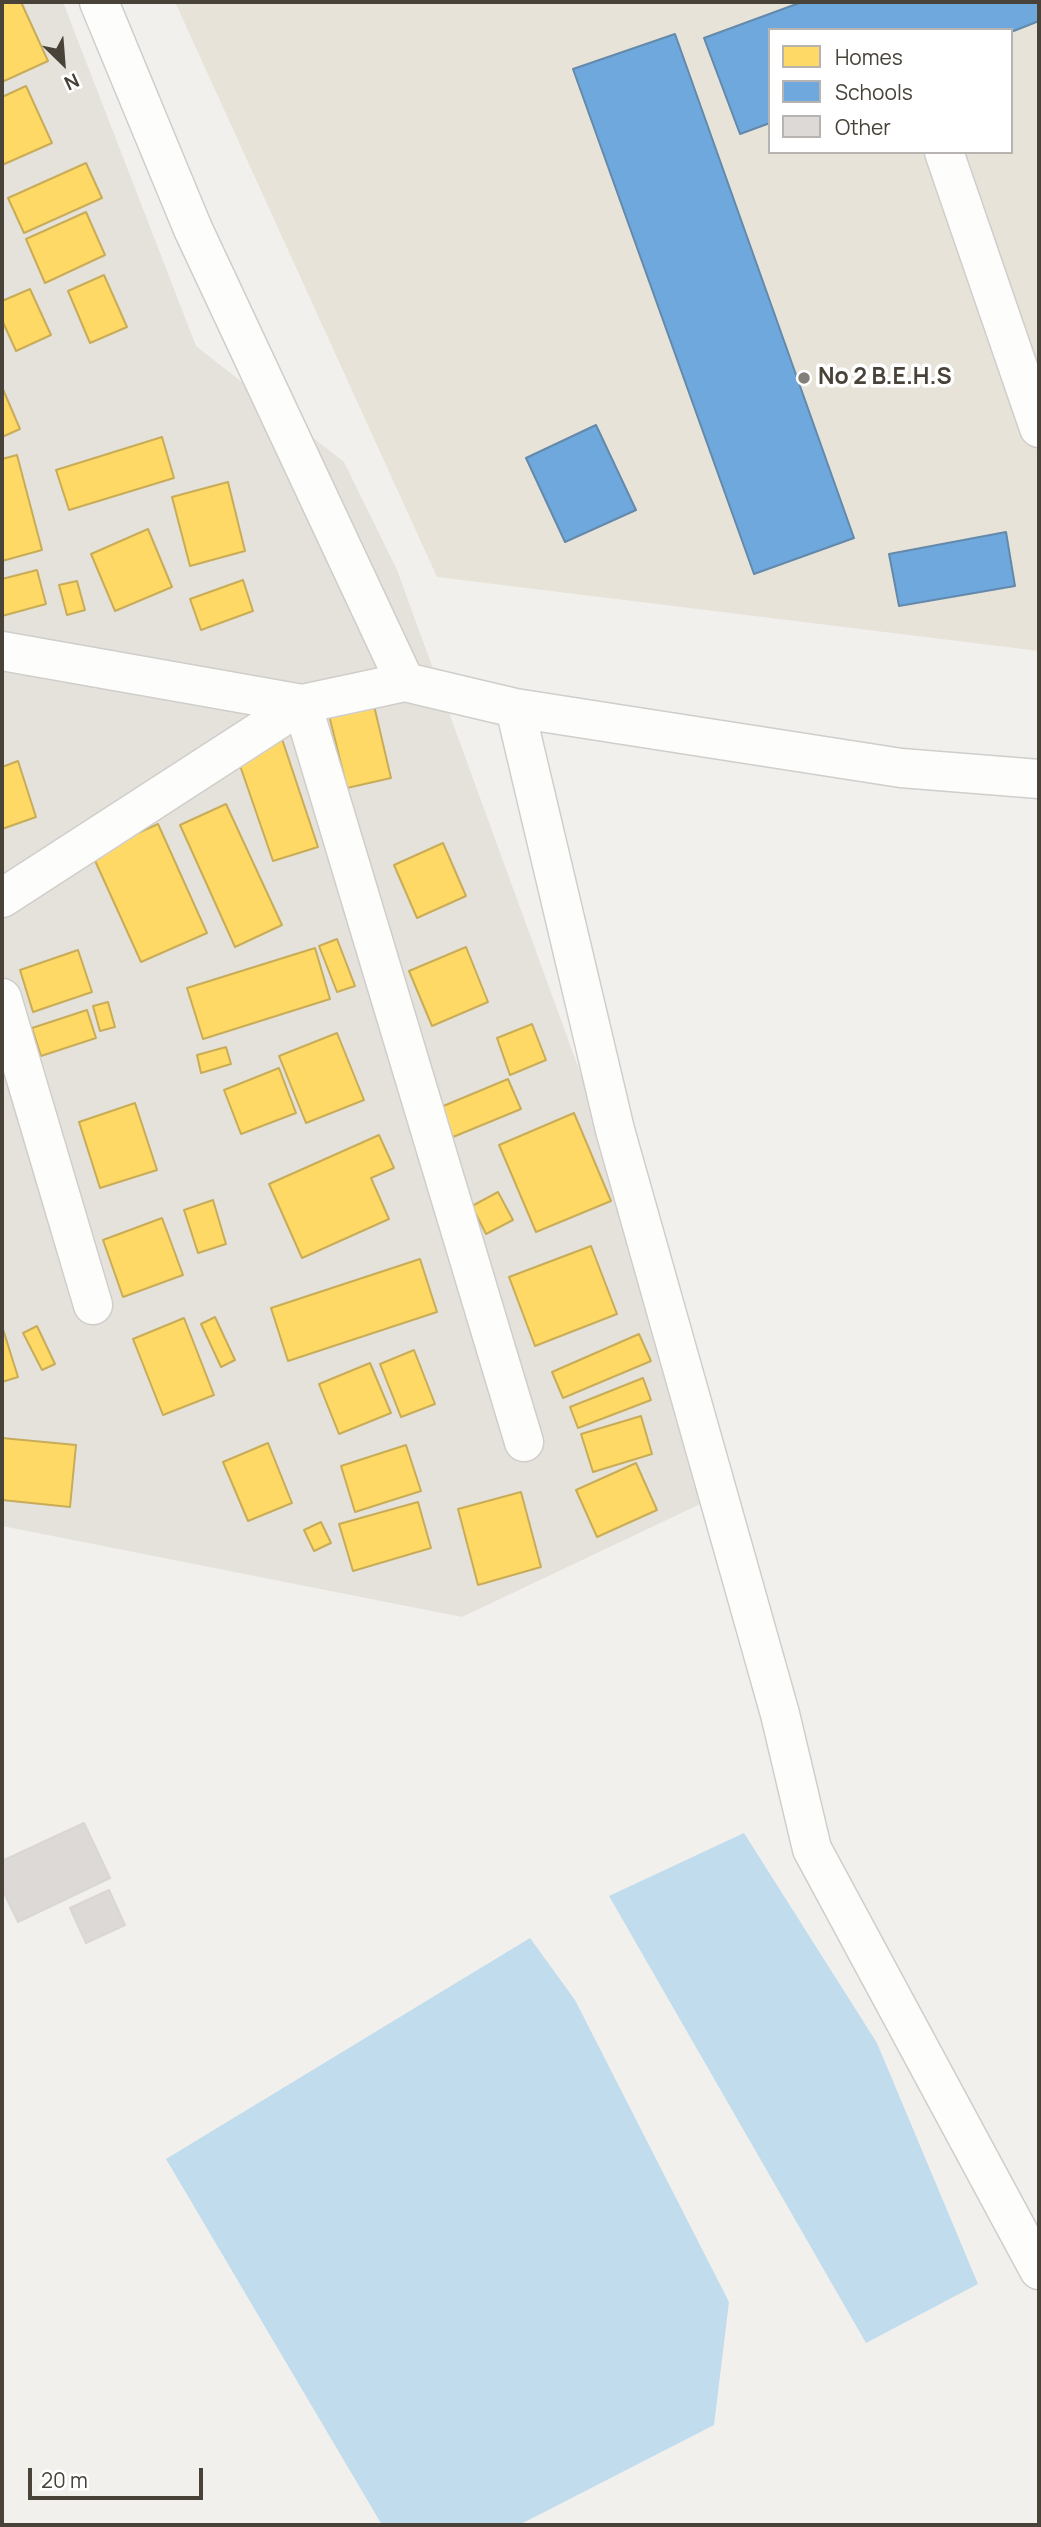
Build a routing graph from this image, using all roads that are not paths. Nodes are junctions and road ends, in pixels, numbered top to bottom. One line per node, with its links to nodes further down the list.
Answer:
1 (99, 2): 5 (street)
2 (945, 154): 3 (street)
3 (1039, 428)
4 (2, 651): 6 (street)
5 (405, 682): 6 (street); 7 (street)
6 (302, 704): 9 (street); 12 (street)
7 (515, 708): 8 (street); 13 (street)
8 (1039, 779)
9 (2, 898)
10 (2, 998): 11 (street)
11 (93, 1305)
12 (524, 1443)
13 (1039, 2270)

